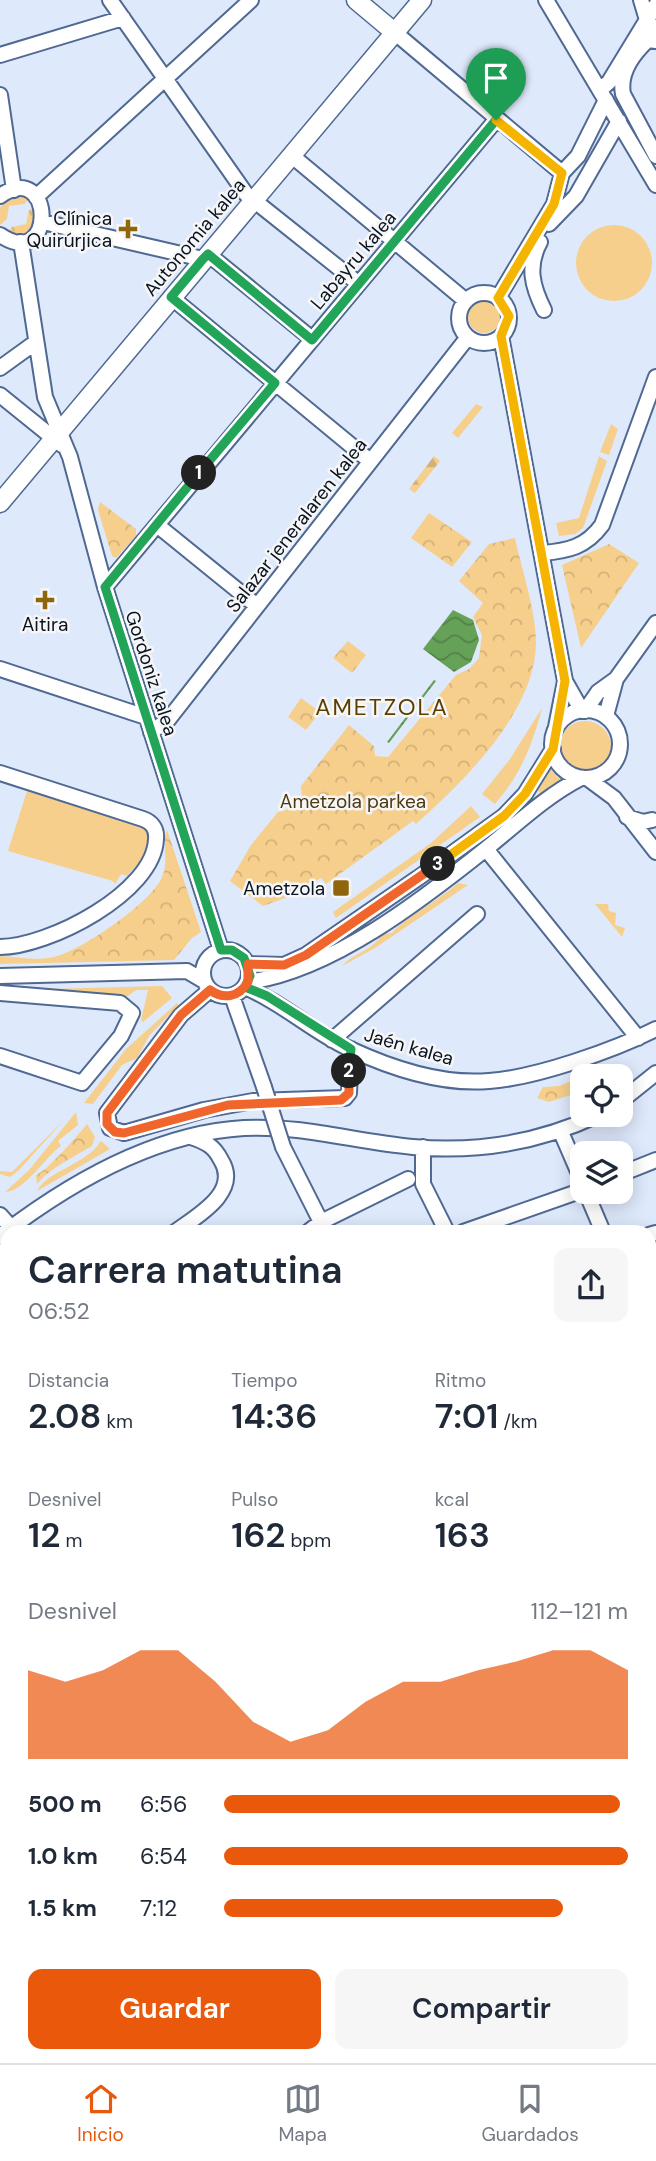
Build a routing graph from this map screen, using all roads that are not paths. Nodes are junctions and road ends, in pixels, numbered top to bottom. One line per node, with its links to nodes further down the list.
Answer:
1 (110, 0): 9 (street)
2 (251, 0): 14 (street)
3 (356, 0): 11 (main road)
4 (408, 0): 11 (main road, Autonomia kalea)
5 (422, 0): 11 (main road, Autonomia kalea)
6 (546, 0): 16 (street)
7 (641, 0): 10 (street)
8 (656, 5): 10 (street)
9 (123, 18): 13 (street); 14 (street)
10 (652, 25): 16 (street)
11 (391, 30): 17 (street); 19 (main road, Autonomia kalea); 24 (main road, Autonomia kalea)
12 (656, 41): 20 (street)
13 (0, 55)
14 (166, 78): 24 (street); 25 (street)
15 (0, 95): 23 (street)
16 (603, 95): 18 (street); 21 (street)
17 (496, 120): 21 (street); 28 (street, Labayru kalea)
18 (619, 121): 22 (street); 35 (street)
19 (291, 155): 24 (main road, Autonomia kalea); 28 (street)
20 (656, 156)
21 (562, 173): 33 (street)
22 (656, 185)
23 (7, 193): 25 (street)
24 (250, 196): 30 (main road, Autonomia kalea); 31 (street)
25 (36, 197): 26 (street)
26 (43, 222): 29 (street); 30 (street)
27 (0, 235): 29 (street)
28 (396, 241): 31 (street, Labayru kalea); 34 (street)
29 (21, 242): 39 (street, Gordoniz kalea)
30 (202, 256): 32 (main road, Autonomia kalea); 38 (street); 44 (main road, Autonomia kalea)
31 (359, 284): 38 (street, Labayru kalea)
32 (171, 297): 42 (street); 44 (main road, Autonomia kalea)
33 (498, 298): 34 (street); 36 (street)
34 (466, 301): 37 (street)
35 (544, 310)
36 (501, 336): 37 (street); 49 (street)
37 (468, 337): 45 (street, Salazar jeneralaren kalea)
38 (312, 340): 42 (street, Labayru kalea)
39 (36, 342): 40 (street); 44 (street, Gordoniz kalea)
40 (0, 368)
41 (656, 377): 49 (street)
42 (275, 383): 45 (street); 48 (street, Labayru kalea)
43 (0, 395): 44 (street)
44 (56, 434): 46 (main road, Autonomia kalea); 47 (main road, Autonomia kalea); 50 (street, Gordoniz kalea)
45 (370, 461): 51 (street, Salazar jeneralaren kalea)
46 (0, 488)
47 (0, 503)
48 (157, 525): 50 (street, Labayru kalea); 51 (street)
49 (542, 553): 55 (street)
50 (105, 587): 58 (street, Gordoniz kalea)
51 (257, 606): 60 (street, Salazar jeneralaren kalea)
52 (656, 623): 54 (street)
53 (1, 673): 58 (street)
54 (616, 679): 56 (street); 57 (street)
55 (565, 681): 56 (street); 59 (street)
56 (583, 711): 57 (street); 59 (street)
57 (606, 716): 62 (street)
58 (146, 718): 60 (street, Gordoniz kalea)
59 (556, 729): 61 (street)
60 (151, 733): 73 (street, Gordoniz kalea)
61 (553, 749): 64 (street); 75 (street)
62 (613, 765): 64 (street); 65 (street)
63 (0, 774): 72 (street)
64 (584, 778): 65 (street); 69 (street)
65 (614, 798): 66 (street)
66 (626, 816): 67 (street); 68 (street)
67 (654, 818): 68 (street)
68 (643, 838): 70 (street)
69 (486, 849): 79 (street); 83 (street)
70 (656, 852)
71 (477, 914): 84 (street)
72 (0, 947)
73 (221, 950): 74 (street); 75 (street)
74 (205, 961): 76 (street); 78 (street)
75 (248, 964): 79 (street)
76 (187, 971): 77 (street); 78 (street)
77 (0, 976)
78 (207, 985): 81 (street); 85 (street)
79 (246, 985): 81 (street); 84 (street, Jaén kalea)
80 (0, 993): 86 (street)
81 (232, 996): 102 (street, bridge)
82 (656, 1029): 83 (street, Jaén kalea)
83 (638, 1038): 85 (street, Jaén kalea)
84 (332, 1040): 85 (street, Jaén kalea)
85 (351, 1049)
86 (0, 1055)
87 (656, 1073): 88 (street)
88 (633, 1091)
89 (572, 1127): 90 (street)
90 (561, 1132): 92 (street); 93 (street)
91 (191, 1137): 92 (street); 100 (street); 101 (street)
92 (416, 1147): 96 (street); 97 (street)
93 (570, 1153)
94 (656, 1160): 95 (street)
95 (633, 1169)
96 (408, 1179): 97 (street); 103 (street)
97 (423, 1184): 104 (street)
98 (570, 1196): 105 (street)
99 (590, 1204): 106 (street)
100 (19, 1225)
101 (184, 1225)
102 (323, 1225)
103 (328, 1225)
104 (444, 1225)
105 (484, 1225)
106 (600, 1225)

